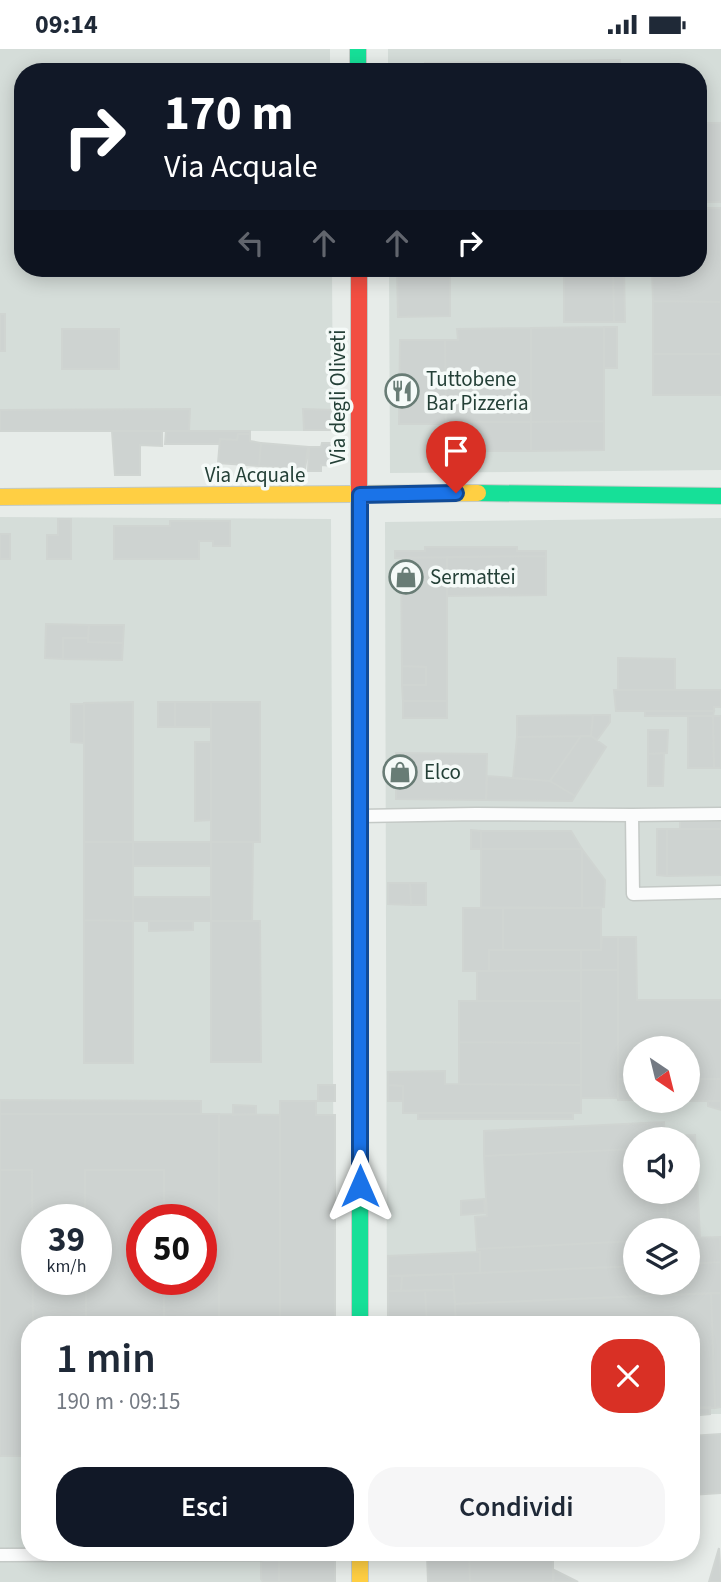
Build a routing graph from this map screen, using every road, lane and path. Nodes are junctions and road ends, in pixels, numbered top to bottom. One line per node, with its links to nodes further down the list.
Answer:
1 (359, 277): 2 (main road, Via degli Oliveti)
2 (360, 495): 3 (main road, Via Acquale); 4 (main road, Via Acquale); 7 (main road, Via degli Oliveti)
3 (721, 496)
4 (0, 497)
5 (721, 814): 6 (lane)
6 (632, 815): 7 (lane); 8 (lane)
7 (360, 816): 9 (main road, Via degli Oliveti)
8 (721, 892)
9 (360, 1316)
10 (0, 1555): 11 (lane)
11 (21, 1555)
12 (360, 1561): 13 (main road)
13 (360, 1582)

